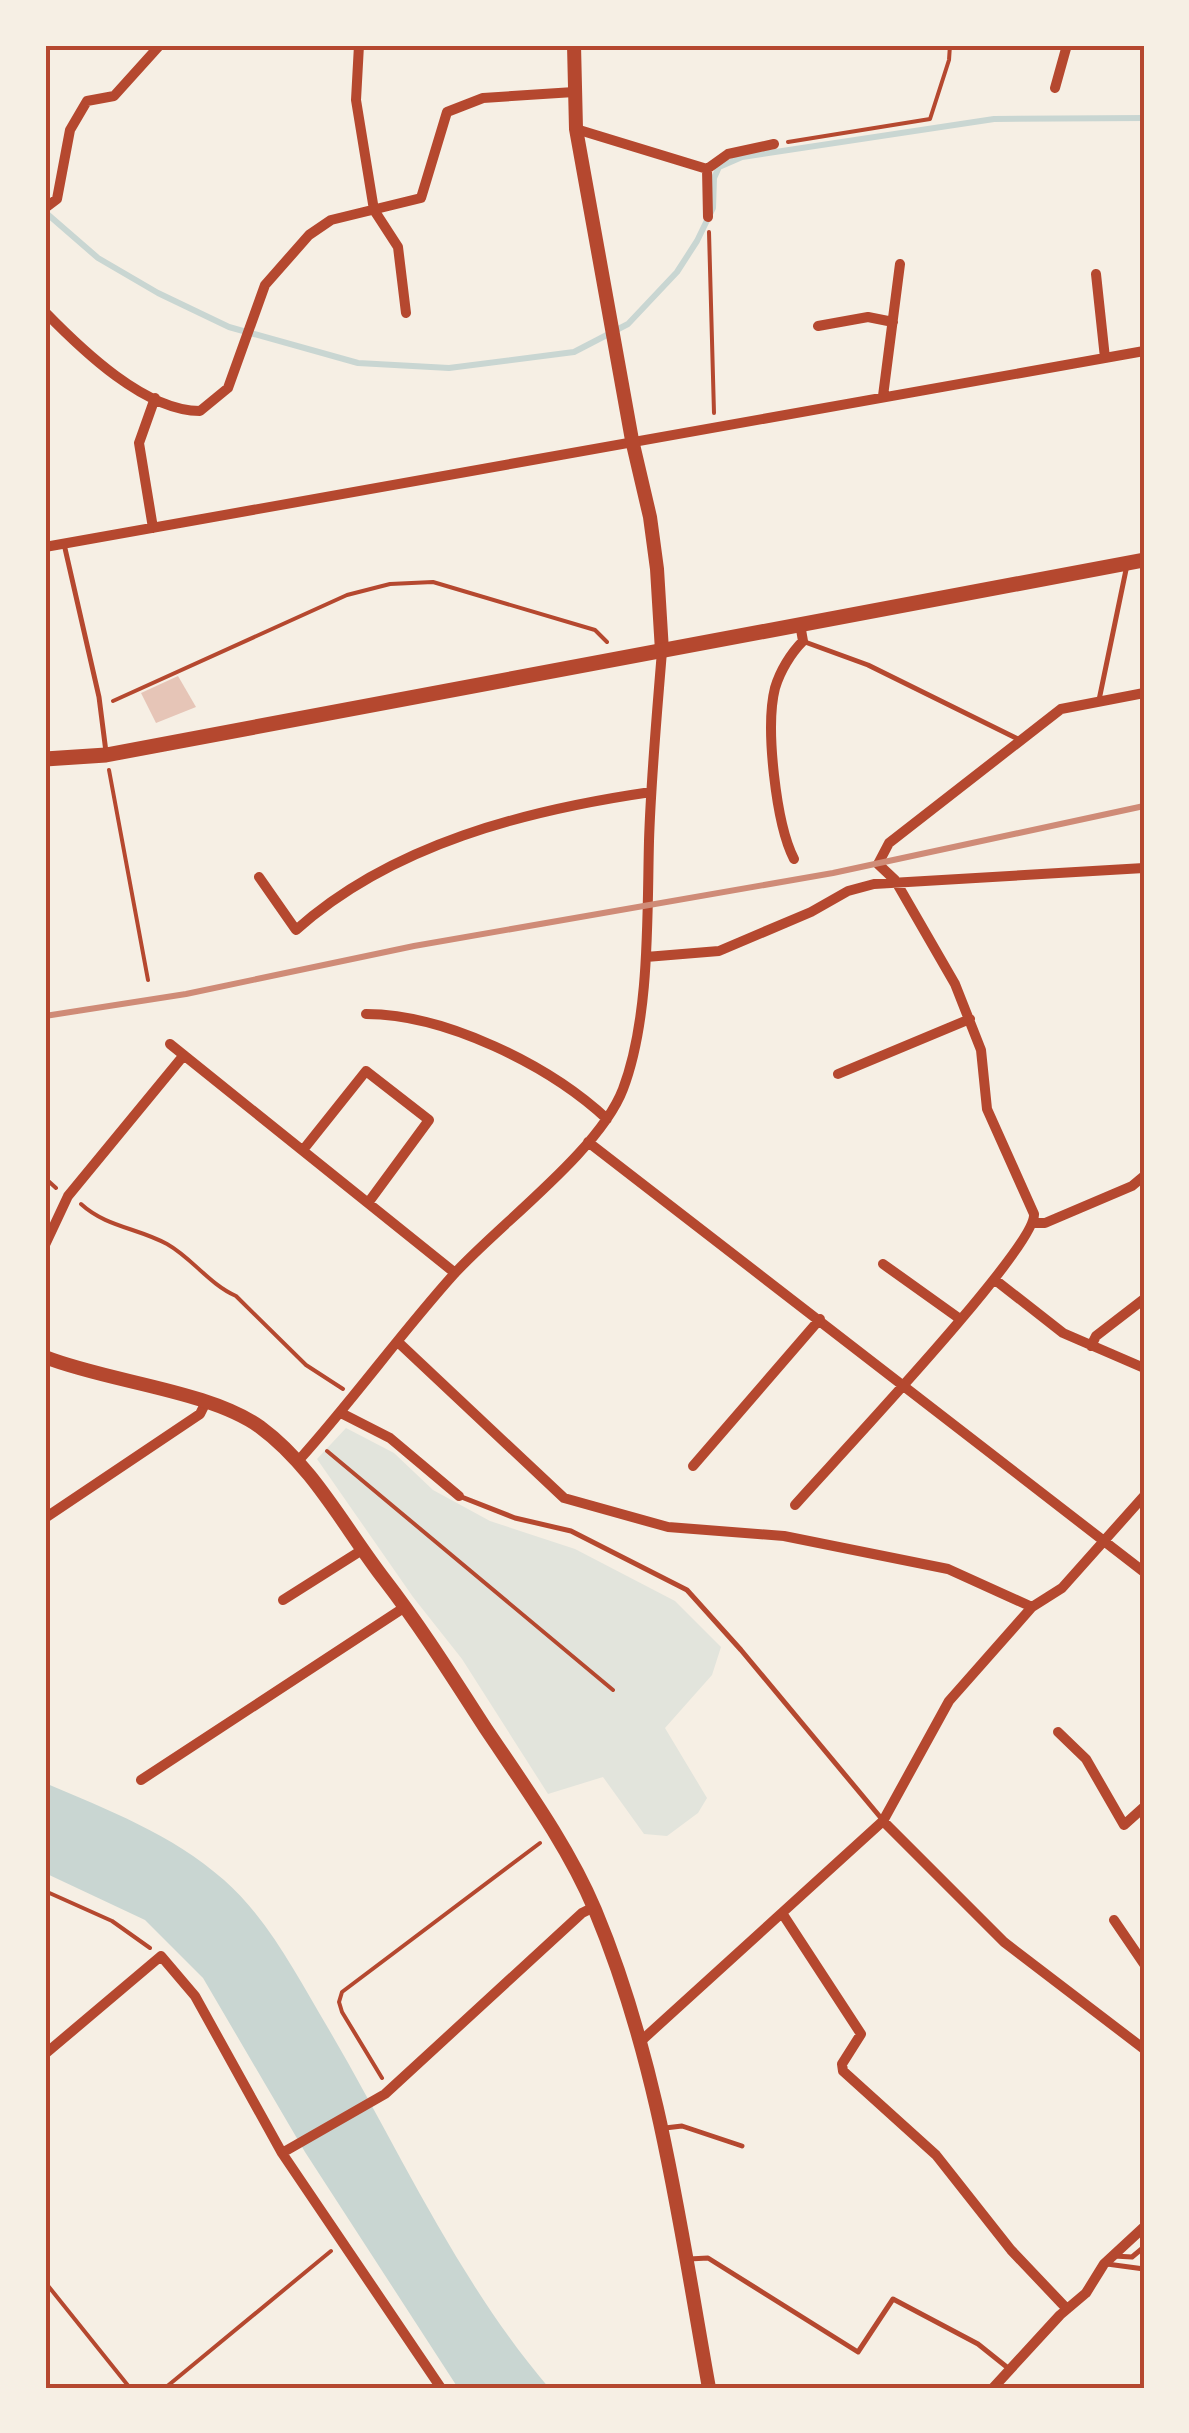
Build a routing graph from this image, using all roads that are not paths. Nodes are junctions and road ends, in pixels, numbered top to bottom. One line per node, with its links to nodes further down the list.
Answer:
1 (160, 45): 10 (street)
2 (358, 45): 11 (street)
3 (574, 45): 6 (street)
4 (1066, 45): 5 (street)
5 (1056, 88)
6 (574, 92): 7 (street); 11 (street)
7 (576, 129): 9 (street); 23 (street)
8 (774, 144): 9 (street)
9 (707, 168): 12 (street)
10 (45, 208)
11 (374, 210): 16 (street); 22 (street)
12 (708, 218)
13 (900, 264): 17 (street)
14 (1096, 274): 20 (street)
15 (45, 312): 22 (street)
16 (406, 313)
17 (892, 322): 18 (street); 21 (street)
18 (818, 326)
19 (1144, 351): 20 (street)
20 (1105, 358): 21 (street)
21 (883, 396): 23 (street)
22 (155, 398): 24 (street)
23 (632, 440): 24 (street); 29 (street)
24 (153, 528): 25 (street)
25 (64, 544): 26 (street); 33 (lane)
26 (45, 547)
27 (1136, 561): 28 (main road); 31 (lane)
28 (802, 632): 29 (main road); 32 (lane); 36 (street)
29 (662, 651): 33 (main road); 35 (street)
30 (1144, 693): 31 (street)
31 (1099, 700): 32 (street)
32 (1020, 741): 39 (street)
33 (106, 755): 34 (main road)
34 (45, 759)
35 (651, 792): 38 (street); 40 (street)
36 (794, 859)
37 (1144, 868): 39 (street)
38 (259, 877)
39 (895, 880): 40 (street); 42 (street)
40 (646, 957): 46 (street)
41 (366, 1014): 46 (street)
42 (970, 1019): 45 (street); 52 (street)
43 (170, 1044): 44 (street)
44 (184, 1054): 48 (street); 53 (street)
45 (838, 1074)
46 (606, 1119): 47 (street)
47 (588, 1142): 55 (street); 59 (street)
48 (303, 1150): 51 (street); 51 (street)
49 (1140, 1180): 50 (street); 52 (street)
50 (1144, 1195)
51 (368, 1203): 55 (street)
52 (1034, 1223): 56 (street)
53 (45, 1245)
54 (882, 1264): 58 (street)
55 (455, 1273): 60 (street)
56 (994, 1279): 58 (street); 61 (street)
57 (1144, 1299): 61 (street)
58 (960, 1319): 64 (street)
59 (820, 1320): 64 (street); 68 (street)
60 (398, 1343): 66 (street); 78 (street)
61 (1091, 1346): 63 (street)
62 (45, 1357): 65 (street)
63 (1144, 1368)
64 (903, 1383): 71 (street); 73 (street)
65 (206, 1402): 67 (street); 72 (street)
66 (341, 1413): 67 (street); 69 (street)
67 (299, 1460): 74 (street)
68 (693, 1466)
69 (460, 1496): 82 (lane)
70 (1144, 1496): 73 (street)
71 (795, 1505)
72 (45, 1518)
73 (1104, 1541): 75 (street); 78 (street)
74 (362, 1550): 76 (street); 77 (street)
75 (1144, 1572)
76 (282, 1600)
77 (405, 1606): 80 (street); 83 (street)
78 (1032, 1606): 82 (street)
79 (1058, 1732): 81 (street)
80 (142, 1780)
81 (1144, 1807)
82 (883, 1821): 84 (street); 88 (street)
83 (594, 1907): 87 (street); 92 (street)
84 (782, 1913): 87 (street); 98 (street)
85 (1114, 1920): 86 (street)
86 (1144, 1964)
87 (642, 2041): 90 (street)
88 (1144, 2050)
89 (45, 2054): 92 (street)
90 (662, 2129): 91 (lane); 95 (street)
91 (742, 2146)
92 (282, 2154): 100 (street)
93 (1144, 2227): 96 (street)
94 (1144, 2247): 96 (lane)
95 (686, 2259): 99 (lane); 101 (street)
96 (1108, 2260): 97 (lane); 98 (street)
97 (1144, 2269)
98 (1067, 2310): 99 (street)
99 (1008, 2369): 102 (street)
100 (441, 2388)
101 (709, 2388)
102 (994, 2388)

